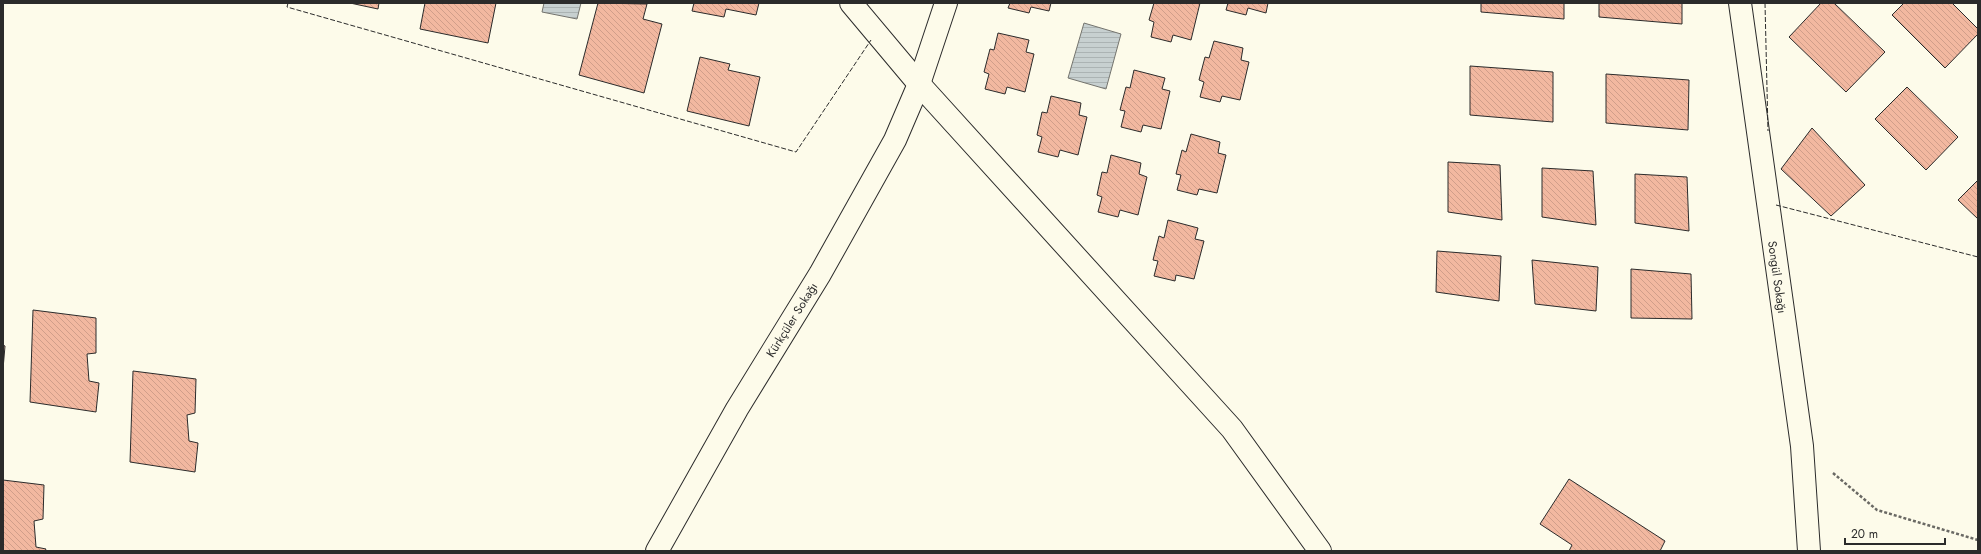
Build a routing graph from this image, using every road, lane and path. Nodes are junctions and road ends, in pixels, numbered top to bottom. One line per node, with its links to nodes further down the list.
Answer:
1 (851, 3): 4 (street)
2 (946, 3): 4 (street, Kürkçüler Sokağı)
3 (1740, 3): 5 (street, Songül Sokağı)
4 (919, 84): 7 (street, Kürkçüler Sokağı); 8 (street)
5 (1802, 446): 6 (path); 9 (street, Songül Sokağı)
6 (1978, 540)
7 (657, 551)
8 (1320, 551)
9 (1809, 551)

